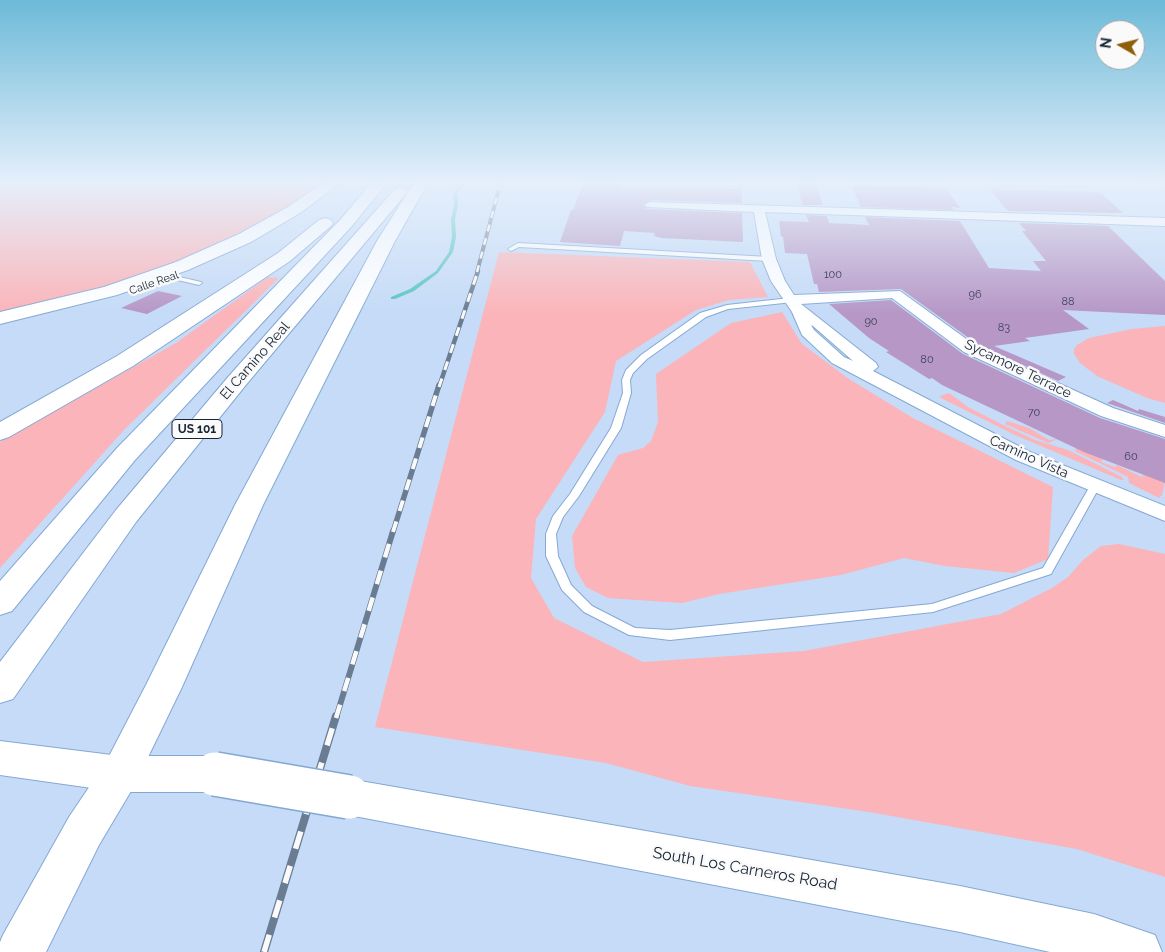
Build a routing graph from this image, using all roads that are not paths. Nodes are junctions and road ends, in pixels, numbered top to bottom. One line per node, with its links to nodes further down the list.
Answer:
1 (266, 225): 13 (main road, Calle Real)
2 (277, 225): 10 (main road, Calle Real)
3 (323, 225): 16 (main road)
4 (344, 225): 19 (main road, El Camino Real / US 101)
5 (372, 225): 20 (main road, El Camino Real / US 101)
6 (395, 225): 22 (main road)
7 (762, 225): 9 (street, Camino Vista)
8 (511, 249): 9 (lane)
9 (769, 259): 12 (street, Camino Vista)
10 (171, 277): 11 (lane); 14 (main road, Calle Real)
11 (199, 282)
12 (794, 306): 15 (street, Sycamore Terrace); 17 (street, Camino Vista); 17 (lane)
13 (0, 318)
14 (0, 324)
15 (1165, 431)
16 (0, 432)
17 (1095, 486): 18 (street, Camino Vista)
18 (1165, 514)
19 (0, 603)
20 (0, 689)
21 (0, 758): 22 (main road, South Los Carneros Road)
22 (120, 774): 23 (main road); 24 (main road, South Los Carneros Road, bridge)
23 (20, 952)
24 (1138, 952)

